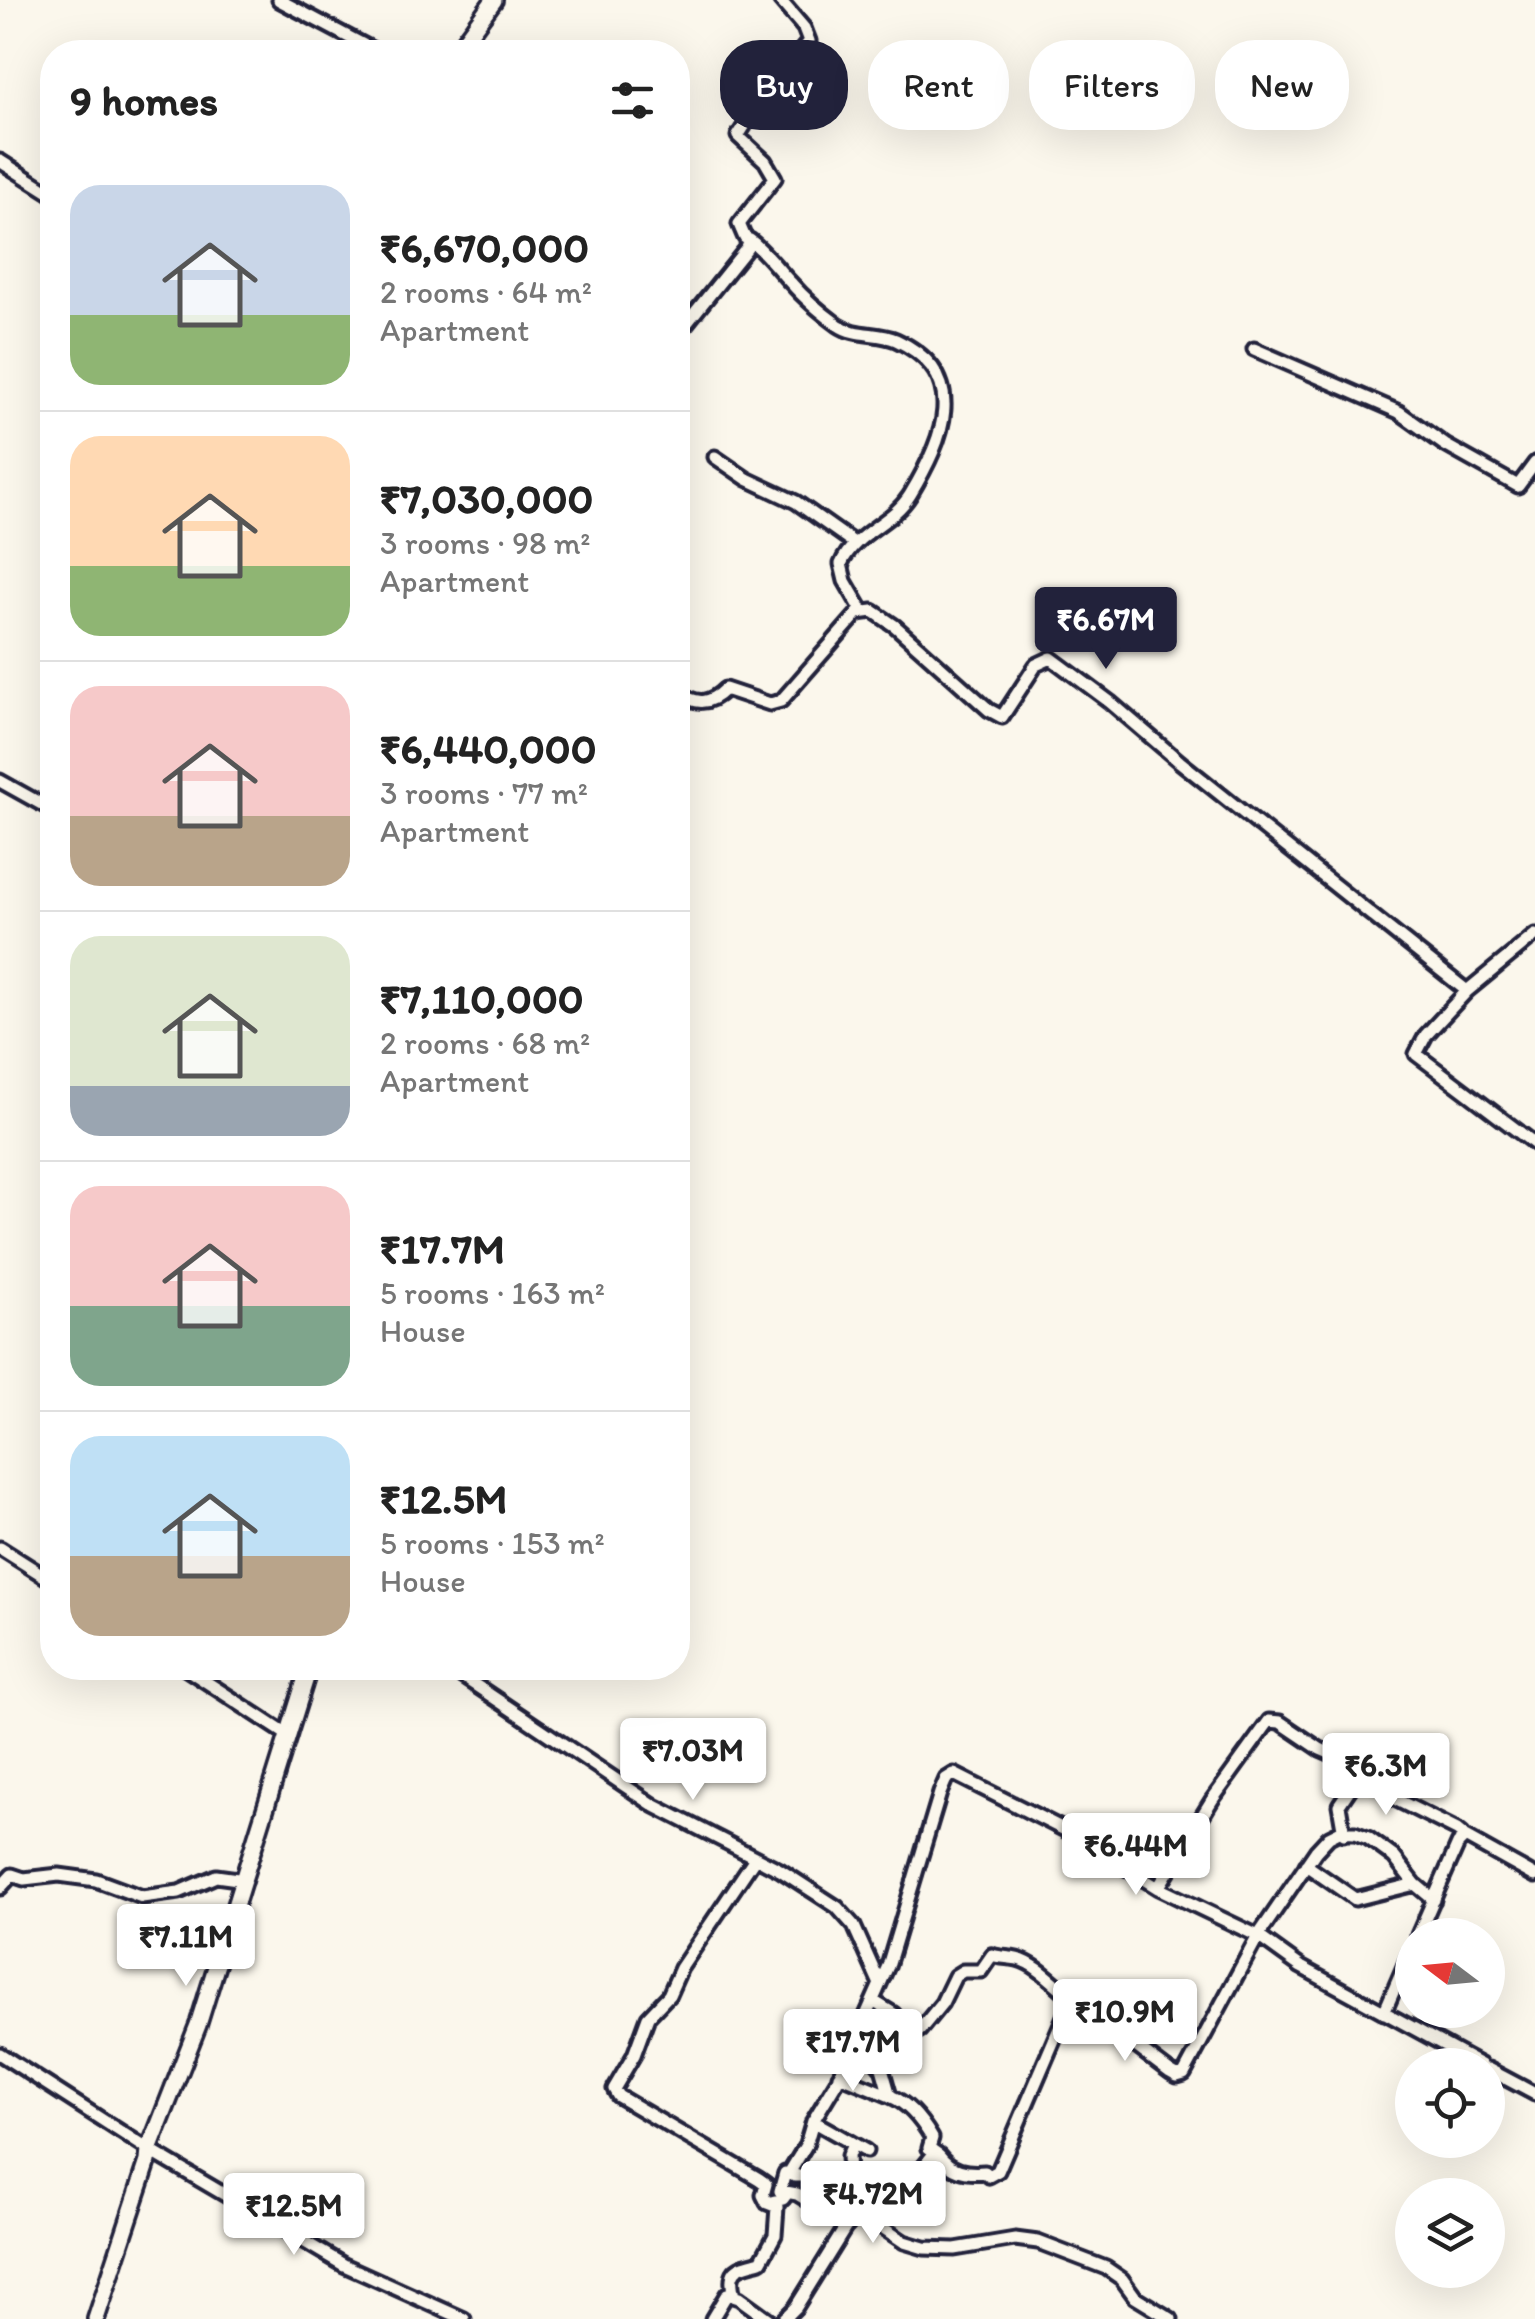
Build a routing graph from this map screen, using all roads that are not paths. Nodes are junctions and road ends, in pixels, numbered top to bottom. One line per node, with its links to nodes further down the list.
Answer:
1 (279, 0): 4 (street)
2 (494, 0): 5 (street)
3 (780, 0): 8 (street)
4 (354, 40)
5 (465, 40)
6 (0, 161): 7 (street)
7 (40, 186)
8 (750, 240): 9 (street); 13 (street)
9 (690, 319)
10 (1254, 349): 12 (street)
11 (715, 457): 13 (street)
12 (1535, 462)
13 (854, 543): 14 (street)
14 (863, 612): 15 (street); 19 (street)
15 (690, 699)
16 (0, 782): 17 (street)
17 (40, 804)
18 (1535, 935): 19 (street)
19 (1467, 991): 20 (street)
20 (1535, 1144)
21 (0, 1548): 22 (street)
22 (40, 1573)
23 (204, 1680): 26 (street)
24 (306, 1680): 26 (street)
25 (468, 1680): 30 (street)
26 (290, 1736): 33 (street)
27 (1364, 1768): 28 (street); 29 (street); 36 (street)
28 (1344, 1834): 31 (street); 34 (street)
29 (1460, 1842): 32 (street); 37 (street)
30 (756, 1858): 40 (street); 60 (street)
31 (1306, 1865): 34 (street); 39 (street)
32 (1535, 1876)
33 (245, 1880): 35 (street); 54 (street)
34 (1414, 1884): 37 (street)
35 (0, 1888)
36 (1158, 1888): 39 (street); 40 (street)
37 (1434, 1900): 38 (street)
38 (1426, 1918)
39 (1258, 1936): 42 (street); 44 (street)
40 (884, 1974): 43 (street)
41 (1395, 1987): 44 (street)
42 (1072, 1998): 43 (street); 56 (street)
43 (872, 2001): 45 (street)
44 (1384, 2013): 46 (street)
45 (856, 2038): 48 (street); 51 (street)
46 (1449, 2048)
47 (0, 2054): 54 (street)
48 (839, 2075): 51 (street); 52 (street)
49 (1505, 2078): 50 (street)
50 (1535, 2094)
51 (890, 2096): 56 (street)
52 (813, 2121): 53 (street); 57 (street)
53 (853, 2144): 55 (street); 58 (street)
54 (149, 2150): 64 (street); 65 (street)
55 (866, 2151)
56 (939, 2155): 62 (street)
57 (795, 2176): 58 (street); 59 (street)
58 (837, 2186): 61 (street)
59 (780, 2191): 60 (street); 61 (street)
60 (767, 2203): 63 (street)
61 (853, 2220): 62 (street); 68 (street)
62 (875, 2220): 69 (street)
63 (734, 2296): 66 (street); 67 (street)
64 (96, 2319)
65 (464, 2319)
66 (712, 2319)
67 (768, 2319)
68 (784, 2319)
69 (1171, 2319)

